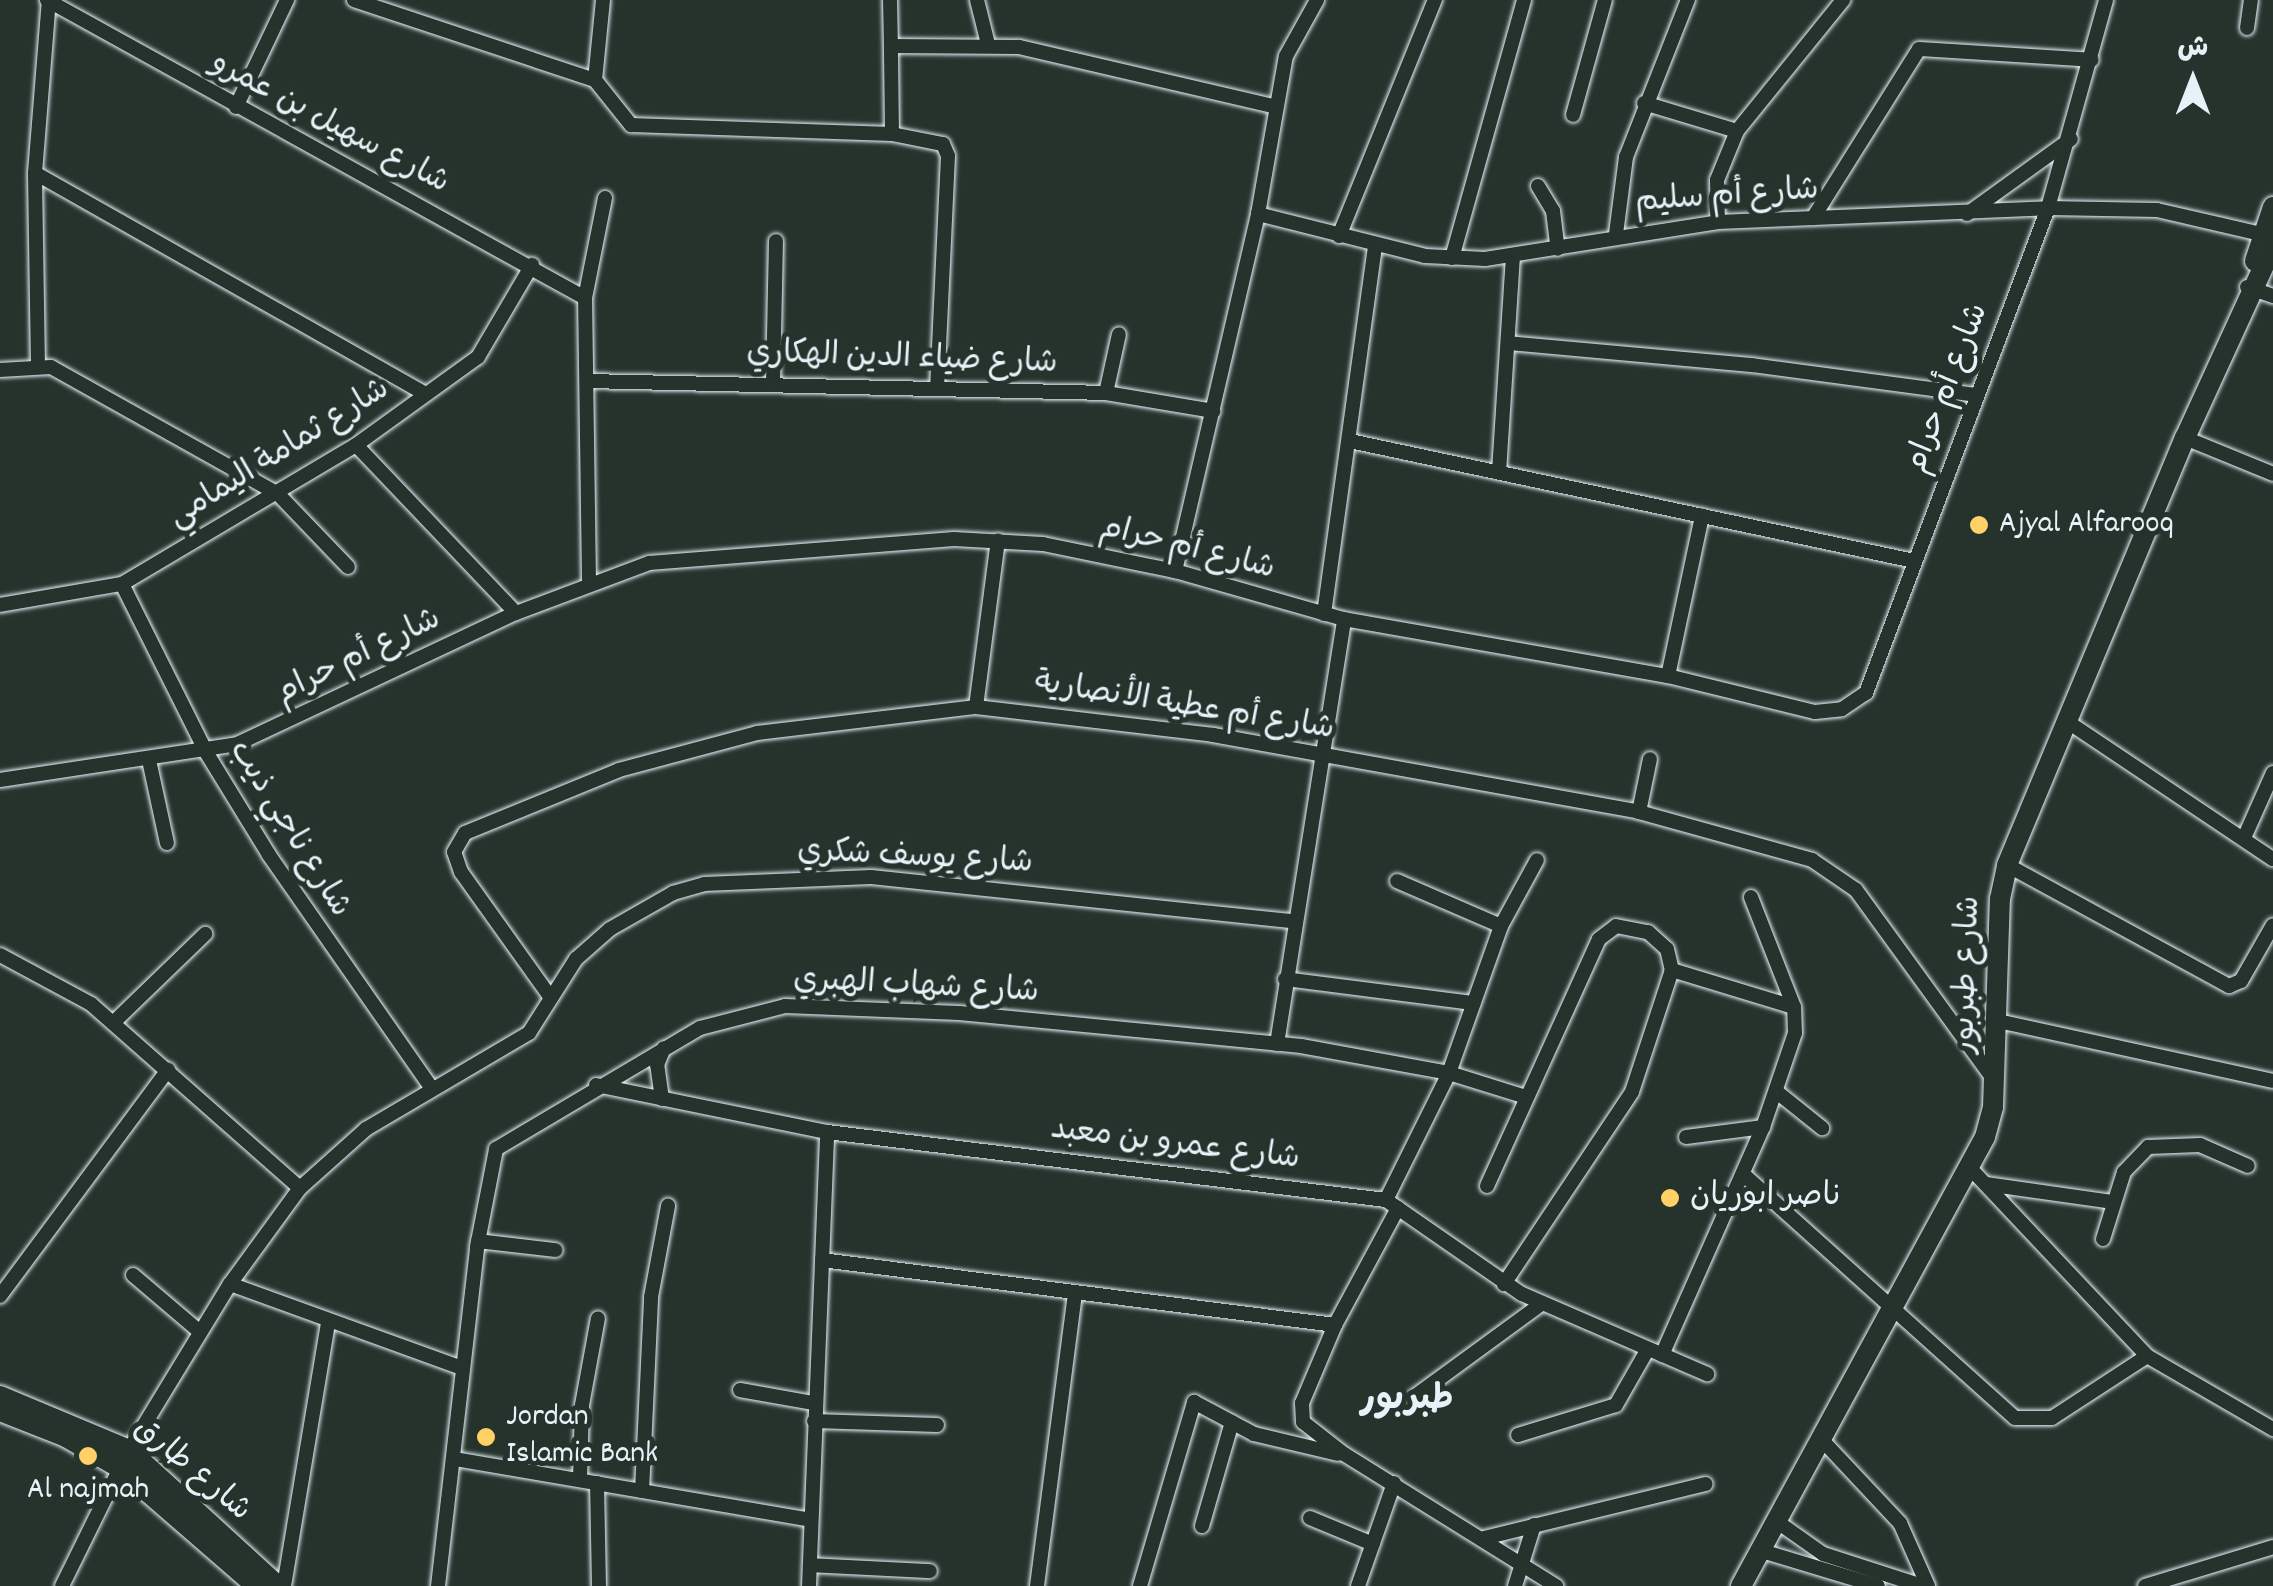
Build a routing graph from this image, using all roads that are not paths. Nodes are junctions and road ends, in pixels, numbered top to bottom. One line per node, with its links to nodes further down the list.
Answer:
1 (48, 0): 21 (street, شارع سهيل بن عمرو); 27 (street)
2 (287, 0): 21 (street)
3 (354, 0): 19 (street)
4 (603, 0): 19 (street)
5 (890, 0): 17 (street)
6 (977, 0): 16 (street)
7 (1317, 0): 22 (street)
8 (1435, 0): 37 (street)
9 (1524, 0): 42 (street)
10 (1606, 0): 23 (street)
11 (1688, 0): 20 (street)
12 (1843, 0): 24 (street)
13 (2106, 0): 18 (street, شارع أم حرام)
14 (2251, 0): 15 (street)
15 (2247, 28)
16 (988, 44): 17 (street); 22 (street)
17 (891, 46): 25 (street)
18 (2092, 60): 26 (street, شارع أم حرام); 33 (street)
19 (595, 80): 25 (street)
20 (1644, 102): 24 (street); 36 (street)
21 (236, 107): 43 (street, شارع سهيل بن عمرو)
22 (1276, 107): 31 (street)
23 (1573, 115)
24 (1736, 132): 34 (street)
25 (892, 134): 52 (street)
26 (2072, 139): 30 (street, شارع أم حرام); 32 (street)
27 (35, 173): 48 (street); 54 (street)
28 (1538, 186): 40 (street)
29 (605, 198): 45 (street)
30 (2048, 208): 32 (street, شارع أم سليم); 35 (street, شارع أم سليم); 55 (street, شارع أم حرام)
31 (1258, 214): 37 (street, شارع أم سليم); 56 (street)
32 (1966, 214): 33 (street, شارع أم سليم)
33 (1814, 218): 34 (street, شارع أم سليم)
34 (1718, 222): 36 (street, شارع أم سليم)
35 (2270, 230): 44 (street, شارع طبربور)
36 (1616, 234): 40 (street, شارع أم سليم)
37 (1340, 236): 39 (street, شارع أم سليم)
38 (776, 241): 51 (street)
39 (1375, 245): 42 (street, شارع أم سليم); 58 (street)
40 (1558, 249): 41 (street, شارع أم سليم)
41 (1513, 255): 42 (street, شارع أم سليم); 47 (street)
42 (1452, 258)
43 (532, 265): 45 (street, شارع سهيل بن عمرو); 54 (street, شارع ثمامة اليمامي)
44 (2260, 286): 57 (street, شارع طبربور)
45 (585, 298): 50 (street)
46 (1119, 334): 53 (street)
47 (1508, 343): 55 (street); 60 (street)
48 (38, 366): 49 (street); 62 (street)
49 (0, 370)
50 (588, 381): 51 (street, شارع ضياء الدين الهكاري); 68 (street)
51 (773, 384): 52 (street, شارع ضياء الدين الهكاري)
52 (936, 387): 53 (street, شارع ضياء الدين الهكاري)
53 (1106, 393): 56 (street, شارع ضياء الدين الهكاري)
54 (426, 394): 59 (street, شارع ثمامة اليمامي)
55 (1976, 396): 65 (street, شارع أم حرام)
56 (1214, 410): 67 (street)
57 (2185, 438): 61 (street); 76 (street, شارع طبربور)
58 (1350, 440): 60 (street); 72 (street)
59 (356, 446): 62 (street, شارع ثمامة اليمامي); 71 (street)
60 (1499, 472): 63 (street)
61 (2273, 474)
62 (278, 494): 66 (street); 69 (street, شارع ثمامة اليمامي)
63 (1702, 516): 65 (street); 74 (street)
64 (998, 540): 67 (street, شارع أم حرام); 68 (street, شارع أم حرام); 75 (street)
65 (1914, 561): 74 (street, شارع أم حرام)
66 (348, 567)
67 (1175, 572): 72 (street, شارع أم حرام)
68 (590, 581): 71 (street, شارع أم حرام)
69 (122, 584): 70 (street, شارع ثمامة اليمامي); 77 (street, شارع ناجي ذيب)
70 (0, 605)
71 (516, 613): 77 (street, شارع أم حرام)
72 (1324, 614): 73 (street, شارع أم حرام)
73 (1344, 620): 74 (street, شارع أم حرام); 78 (street)
74 (1668, 676)
75 (976, 706): 78 (street, شارع أم عطية الأنصارية); 98 (street, شارع أم عطية الأنصارية)
76 (2064, 720): 84 (street); 88 (street, شارع طبربور)
77 (206, 752): 79 (street, شارع أم حرام); 110 (street, شارع ناجي ذيب)
78 (1319, 756): 83 (street, شارع أم عطية الأنصارية); 91 (street)
79 (150, 760): 82 (street, شارع أم حرام); 85 (street)
80 (1650, 760): 83 (street)
81 (2273, 773): 84 (street)
82 (1, 779)
83 (1639, 812): 108 (street, شارع أم عطية الأنصارية)
84 (2244, 838): 86 (street)
85 (166, 843)
86 (2273, 859)
87 (1537, 860): 92 (street)
88 (2007, 865): 93 (street); 101 (street, شارع طبربور)
89 (1397, 881): 92 (street)
90 (1751, 897): 100 (street)
91 (1293, 921): 97 (street); 98 (street, شارع يوسف شكري)
92 (1502, 926): 99 (street)
93 (2273, 926)
94 (205, 934): 102 (street)
95 (0, 955): 102 (street)
96 (1672, 970): 100 (street); 112 (street); 133 (street)
97 (1285, 979): 99 (street); 103 (street)
98 (552, 998): 110 (street, شارع يوسف شكري)
99 (1473, 1003): 106 (street)
100 (1794, 1007): 111 (street)
101 (1998, 1021): 107 (street); 108 (street, شارع طبربور)
102 (114, 1022): 105 (street)
103 (1278, 1044): 104 (street, شارع شهاب الهبري); 106 (street, شارع شهاب الهبري)
104 (664, 1047): 109 (street, شارع شهاب الهبري); 113 (street)
105 (168, 1070): 123 (street); 135 (street)
106 (1449, 1073): 112 (street, شارع شهاب الهبري); 125 (street)
107 (2273, 1081)
108 (1995, 1082): 119 (street, شارع طبربور)
109 (596, 1084): 113 (street, شارع عمرو بن معبد); 127 (street, شارع شهاب الهبري)
110 (432, 1089): 123 (street, شارع يوسف شكري)
111 (1777, 1092): 114 (street); 115 (street)
112 (1526, 1097): 122 (street)
113 (662, 1099): 116 (street, شارع عمرو بن معبد)
114 (1763, 1127): 117 (street); 120 (street)
115 (1822, 1128)
116 (827, 1132): 125 (street, شارع عمرو بن معبد); 130 (street)
117 (1686, 1137)
118 (2248, 1166): 124 (street)
119 (1970, 1168): 121 (street); 137 (street, شارع طبربور)
120 (1744, 1174): 137 (street); 142 (street)
121 (1986, 1184): 124 (street); 143 (street)
122 (1487, 1186)
123 (300, 1188): 132 (street, شارع يوسف شكري)
124 (2112, 1202): 128 (street)
125 (1392, 1204): 133 (street, شارع عمرو بن معبد); 140 (street)
126 (668, 1206): 164 (street)
127 (478, 1240): 129 (street); 144 (street, شارع شهاب الهبري)
128 (2104, 1240)
129 (555, 1250)
130 (822, 1260): 134 (street); 149 (street)
131 (133, 1275): 141 (street)
132 (230, 1284): 139 (street); 141 (street, شارع يوسف شكري)
133 (1504, 1284): 136 (street, شارع عمرو بن معبد)
134 (1074, 1293): 140 (street); 183 (street)
135 (0, 1296)
136 (1542, 1304): 142 (street, شارع عمرو بن معبد); 148 (street)
137 (1888, 1310): 143 (street); 156 (street, شارع طبربور)
138 (598, 1318): 160 (street)
139 (328, 1324): 144 (street); 179 (street)
140 (1335, 1325): 157 (street)
141 (200, 1332): 159 (street, شارع يوسف شكري)
142 (1655, 1352): 145 (street, شارع عمرو بن معبد); 155 (street)
143 (2148, 1356): 154 (street)
144 (462, 1368): 158 (street, شارع شهاب الهبري)
145 (1707, 1374)
146 (740, 1390): 149 (street)
147 (0, 1396): 159 (street, شارع طارق)
148 (1414, 1397)
149 (814, 1403): 151 (street)
150 (0, 1412): 159 (street, شارع طارق)
151 (814, 1421): 153 (street); 166 (street)
152 (1232, 1422): 157 (street); 169 (street); 184 (street)
153 (936, 1425)
154 (2273, 1429)
155 (1518, 1435)
156 (1822, 1440): 167 (street, شارع طبربور); 190 (street)
157 (1344, 1454): 162 (street)
158 (455, 1458): 160 (street); 180 (street, شارع شهاب الهبري)
159 (124, 1459): 177 (street, شارع يوسف شكري); 178 (street, شارع طارق); 179 (street, شارع طارق)
160 (580, 1480): 161 (street)
161 (597, 1483): 164 (street); 181 (street)
162 (1394, 1483): 170 (street); 171 (street)
163 (1706, 1484): 168 (street)
164 (642, 1491): 166 (street)
165 (1310, 1518): 171 (street)
166 (810, 1520): 174 (street)
167 (1780, 1522): 173 (street, شارع طبربور); 190 (street)
168 (1534, 1525): 170 (street); 175 (street)
169 (1202, 1526)
170 (1484, 1538): 175 (street)
171 (1373, 1544): 185 (street)
172 (2273, 1547): 191 (street)
173 (1762, 1552): 188 (street, شارع طبربور); 189 (street)
174 (810, 1565): 176 (street); 182 (street)
175 (1525, 1565): 186 (street); 187 (street)
176 (930, 1572)
177 (62, 1586)
178 (256, 1586)
179 (281, 1586)
180 (438, 1586)
181 (599, 1586)
182 (809, 1586)
183 (1037, 1586)
184 (1140, 1586)
185 (1358, 1586)
186 (1515, 1586)
187 (1556, 1586)
188 (1741, 1586)
189 (1878, 1586)
190 (1925, 1586)
191 (2146, 1586)

